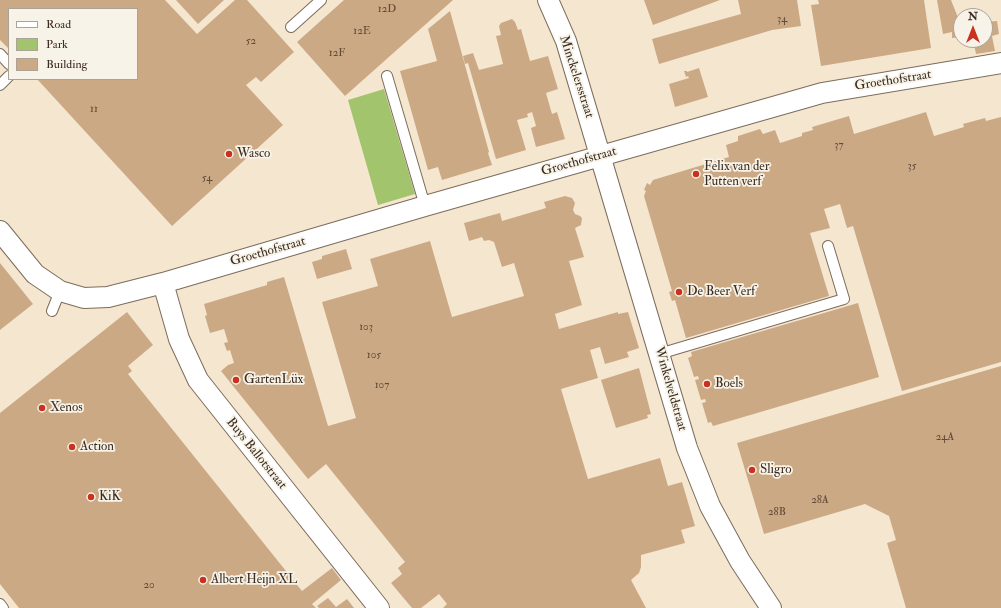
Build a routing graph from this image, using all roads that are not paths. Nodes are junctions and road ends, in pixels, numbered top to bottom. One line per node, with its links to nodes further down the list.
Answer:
1 (321, 0): 3 (lane)
2 (548, 0): 10 (street, Minckelersstraat)
3 (291, 27)
4 (0, 54): 5 (lane)
5 (8, 63)
6 (1001, 63): 10 (street, Groethofstraat)
7 (387, 76): 11 (lane)
8 (8, 77): 9 (lane)
9 (0, 85)
10 (601, 156): 11 (street, Groethofstraat); 17 (street, Winkelveldstraat)
11 (425, 206): 14 (street, Groethofstraat)
12 (0, 231): 15 (street, Groethofstraat)
13 (828, 246): 17 (lane)
14 (163, 283): 15 (street, Groethofstraat); 18 (street, Buys Ballotstraat)
15 (60, 291): 16 (lane)
16 (52, 310)
17 (659, 354): 19 (street, Winkelveldstraat)
18 (379, 608)
19 (770, 608)

